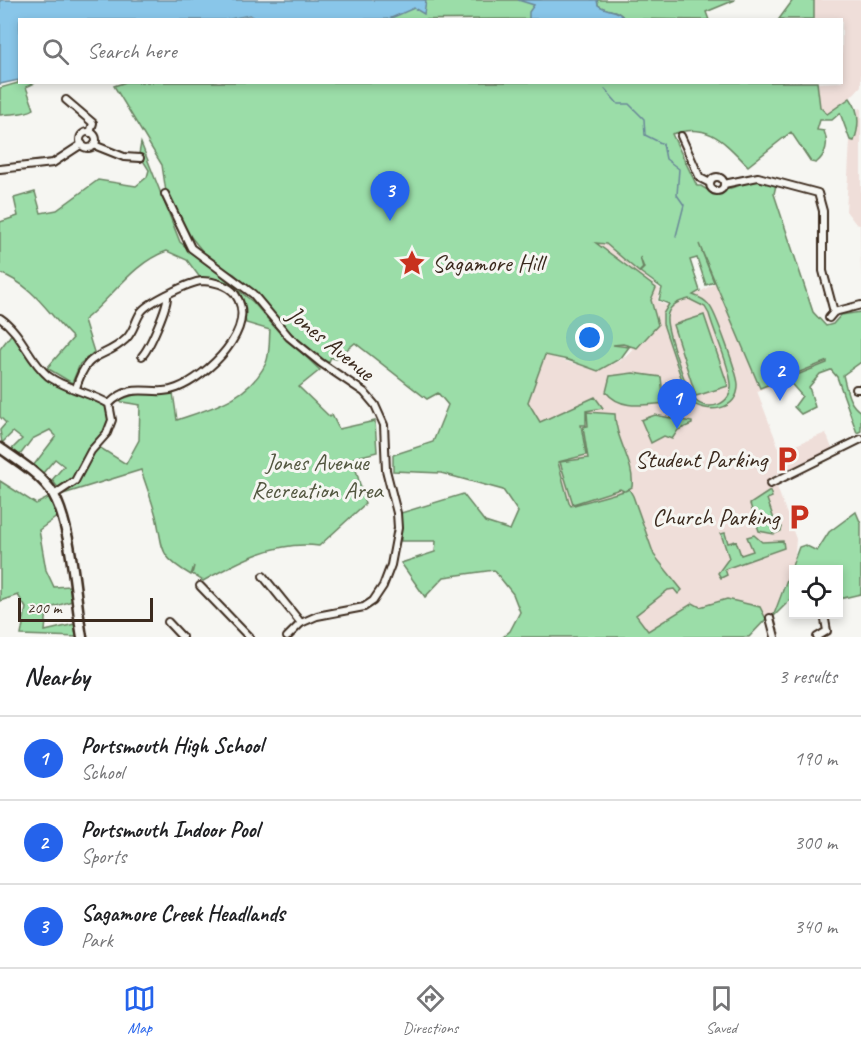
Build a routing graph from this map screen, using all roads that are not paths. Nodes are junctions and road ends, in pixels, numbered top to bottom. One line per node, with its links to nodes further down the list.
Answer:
1 (66, 100): 2 (street)
2 (90, 133): 4 (street); 5 (street)
3 (681, 136): 8 (street)
4 (82, 144): 5 (street); 7 (street)
5 (94, 145): 6 (street)
6 (140, 158)
7 (0, 169)
8 (710, 183): 9 (street); 9 (street)
9 (724, 184): 13 (street)
10 (165, 194): 28 (street, Jones Avenue)
11 (167, 295): 16 (street); 17 (street); 18 (street)
12 (861, 305): 13 (street)
13 (834, 312): 15 (street)
14 (0, 318): 17 (street)
15 (829, 318)
16 (141, 356)
17 (76, 388): 18 (street)
18 (109, 404): 22 (street)
19 (861, 439): 21 (street)
20 (0, 448): 22 (main road)
21 (770, 484)
22 (54, 495): 29 (main road)
23 (263, 576): 28 (street)
24 (200, 586): 31 (street)
25 (770, 618): 33 (street)
26 (824, 619): 34 (street)
27 (168, 622): 30 (street)
28 (301, 623): 32 (street, Jones Avenue)
29 (82, 637)
30 (182, 637)
31 (249, 637)
32 (286, 637)
33 (775, 637)
34 (817, 637)

